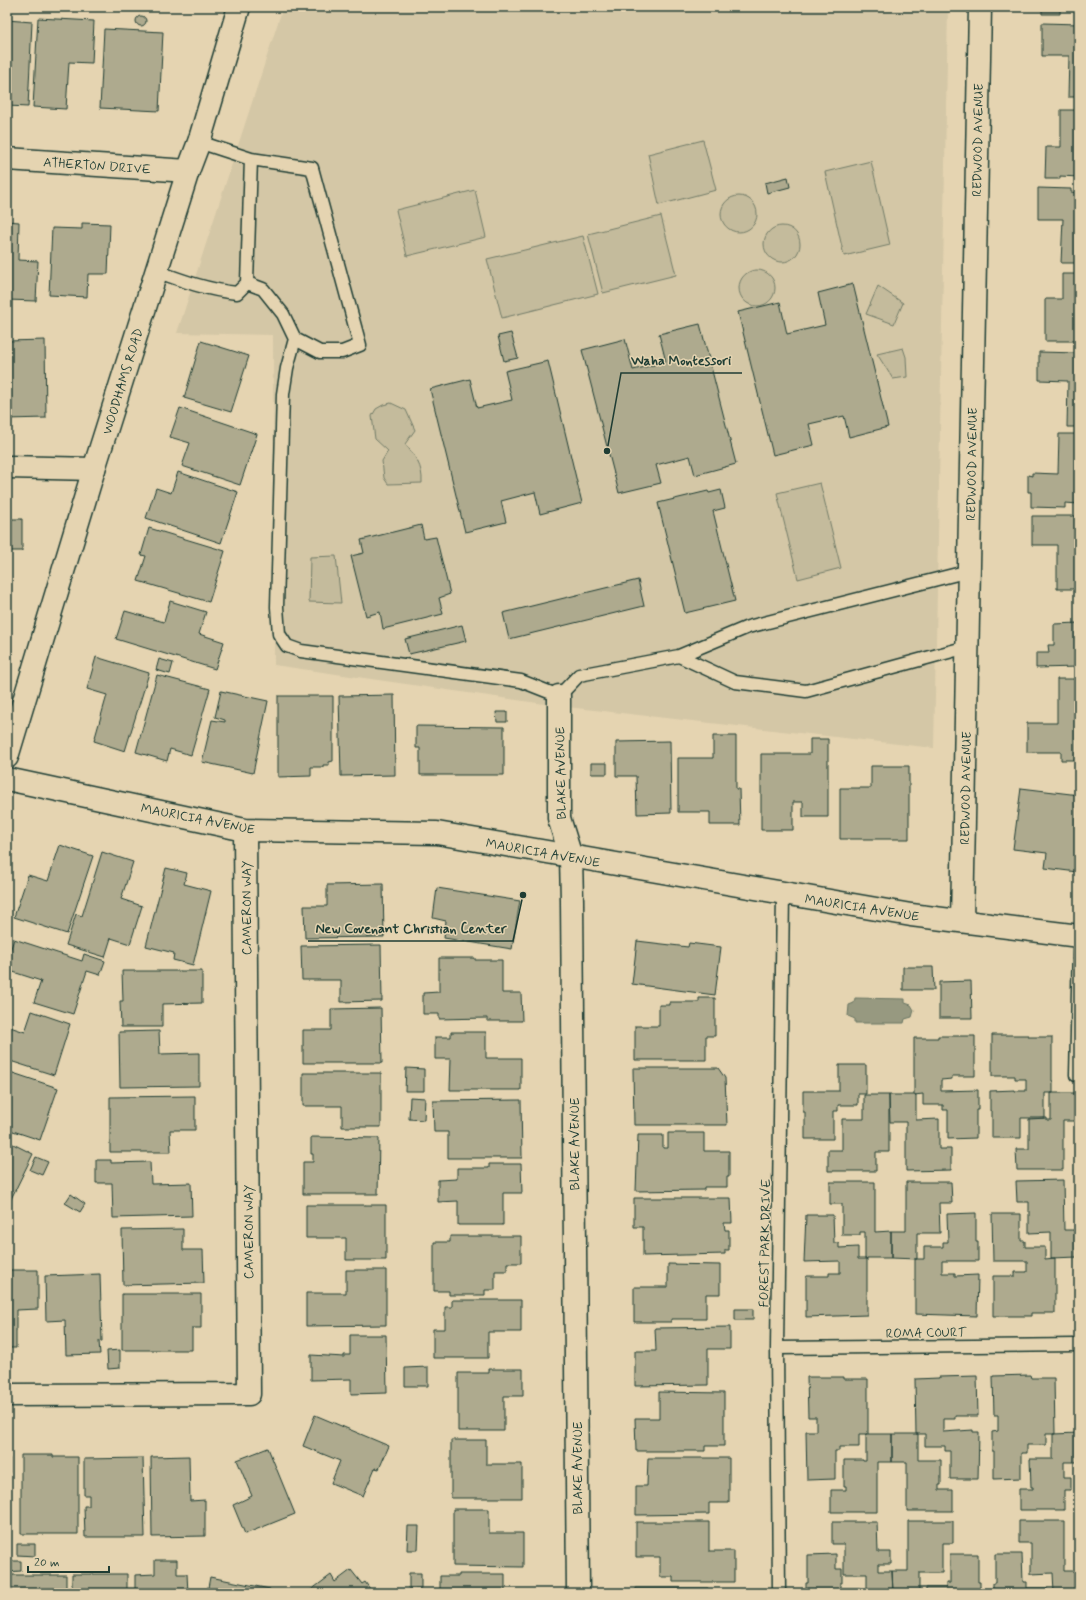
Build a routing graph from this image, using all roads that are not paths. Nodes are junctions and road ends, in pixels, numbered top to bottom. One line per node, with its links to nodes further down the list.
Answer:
1 (239, 7): 3 (street, WOODHAMS ROAD)
2 (980, 7): 12 (street, REDWOOD AVENUE)
3 (199, 142): 5 (lane); 6 (street, WOODHAMS ROAD)
4 (7, 159): 6 (street, ATHERTON DRIVE)
5 (251, 159): 8 (lane); 9 (lane)
6 (188, 171): 7 (street, WOODHAMS ROAD)
7 (156, 271): 8 (lane); 11 (street, WOODHAMS ROAD)
8 (247, 283): 9 (lane)
9 (295, 339): 15 (lane)
10 (7, 467): 11 (street)
11 (94, 469): 16 (street, WOODHAMS ROAD)
12 (969, 571): 13 (street, REDWOOD AVENUE); 14 (lane)
13 (968, 647): 14 (lane); 21 (street, REDWOOD AVENUE)
14 (679, 656): 15 (lane)
15 (559, 696): 19 (street, BLAKE AVENUE)
16 (7, 756)
17 (7, 779): 18 (street, MAURICIA AVENUE)
18 (245, 830): 19 (street, MAURICIA AVENUE); 27 (street, CAMERON WAY)
19 (571, 857): 20 (street, MAURICIA AVENUE); 28 (street, BLAKE AVENUE)
20 (783, 894): 21 (street, MAURICIA AVENUE); 26 (lane, FOREST PARK DRIVE)
21 (962, 921): 22 (street, MAURICIA AVENUE)
22 (1079, 936)
23 (1079, 946): 24 (lane)
24 (1076, 1075)
25 (1076, 1345): 26 (lane, ROMA COURT)
26 (777, 1348): 29 (lane, FOREST PARK DRIVE)
27 (7, 1395)
28 (578, 1593)
29 (779, 1593)

